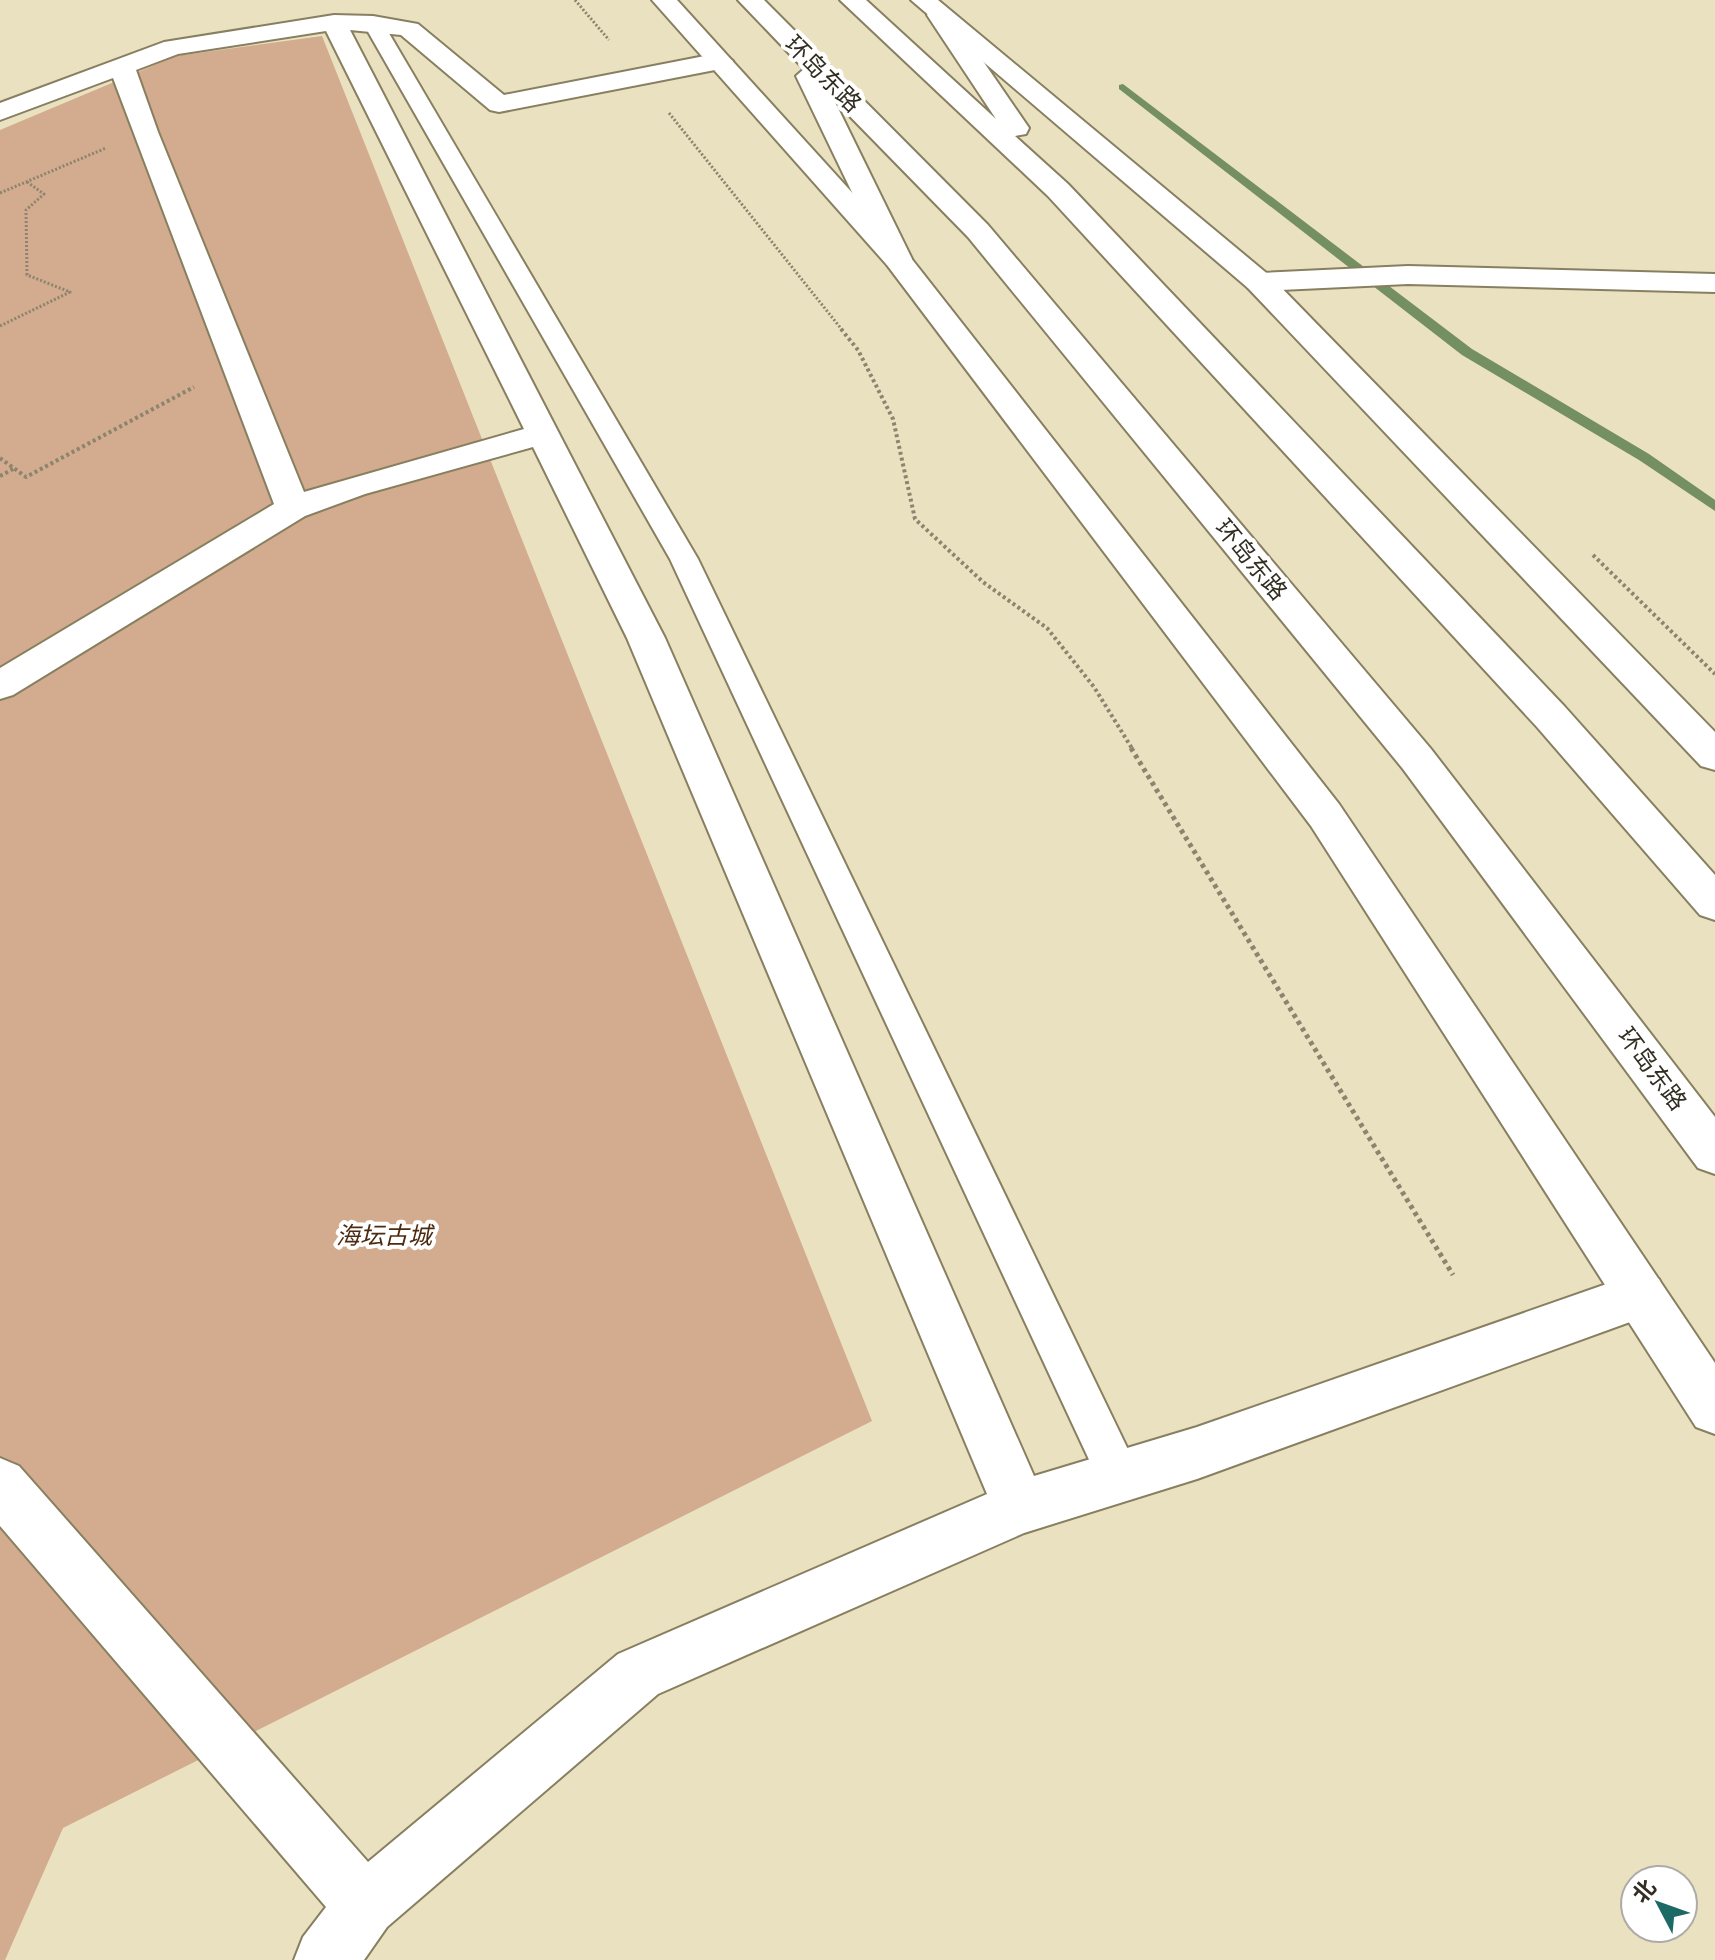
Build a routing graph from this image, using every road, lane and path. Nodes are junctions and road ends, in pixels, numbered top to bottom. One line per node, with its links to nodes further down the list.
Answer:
1 (575, 0): 11 (path)
2 (664, 0): 9 (street)
3 (750, 0): 8 (street, 环岛东路)
4 (852, 0): 15 (street)
5 (931, 7): 15 (street); 18 (street)
6 (334, 22): 7 (street); 10 (street); 22 (street)
7 (373, 23): 11 (street); 34 (lane)
8 (794, 45): 17 (street); 30 (street, 环岛东路)
9 (720, 61): 11 (street); 17 (street)
10 (121, 64): 12 (street); 13 (street)
11 (639, 76): 31 (path)
12 (0, 112)
13 (144, 132): 14 (path); 21 (street)
14 (27, 182): 16 (path); 20 (path)
15 (1058, 190): 29 (street)
16 (0, 193)
17 (897, 259): 32 (street)
18 (1259, 282): 19 (street); 28 (street)
19 (1715, 283)
20 (0, 326)
21 (236, 364): 24 (path); 26 (street)
22 (543, 434): 26 (street); 36 (street)
23 (0, 458): 24 (path)
24 (15, 468): 25 (path)
25 (0, 476)
26 (293, 508): 27 (street)
27 (0, 686)
28 (1715, 756)
29 (1715, 903)
30 (1715, 1153)
31 (1453, 1275)
32 (1641, 1295): 33 (street); 34 (street)
33 (1715, 1409)
34 (1120, 1479): 36 (street)
35 (0, 1485): 37 (street)
36 (1020, 1507): 37 (street)
37 (365, 1905): 38 (street)
38 (326, 1960)

